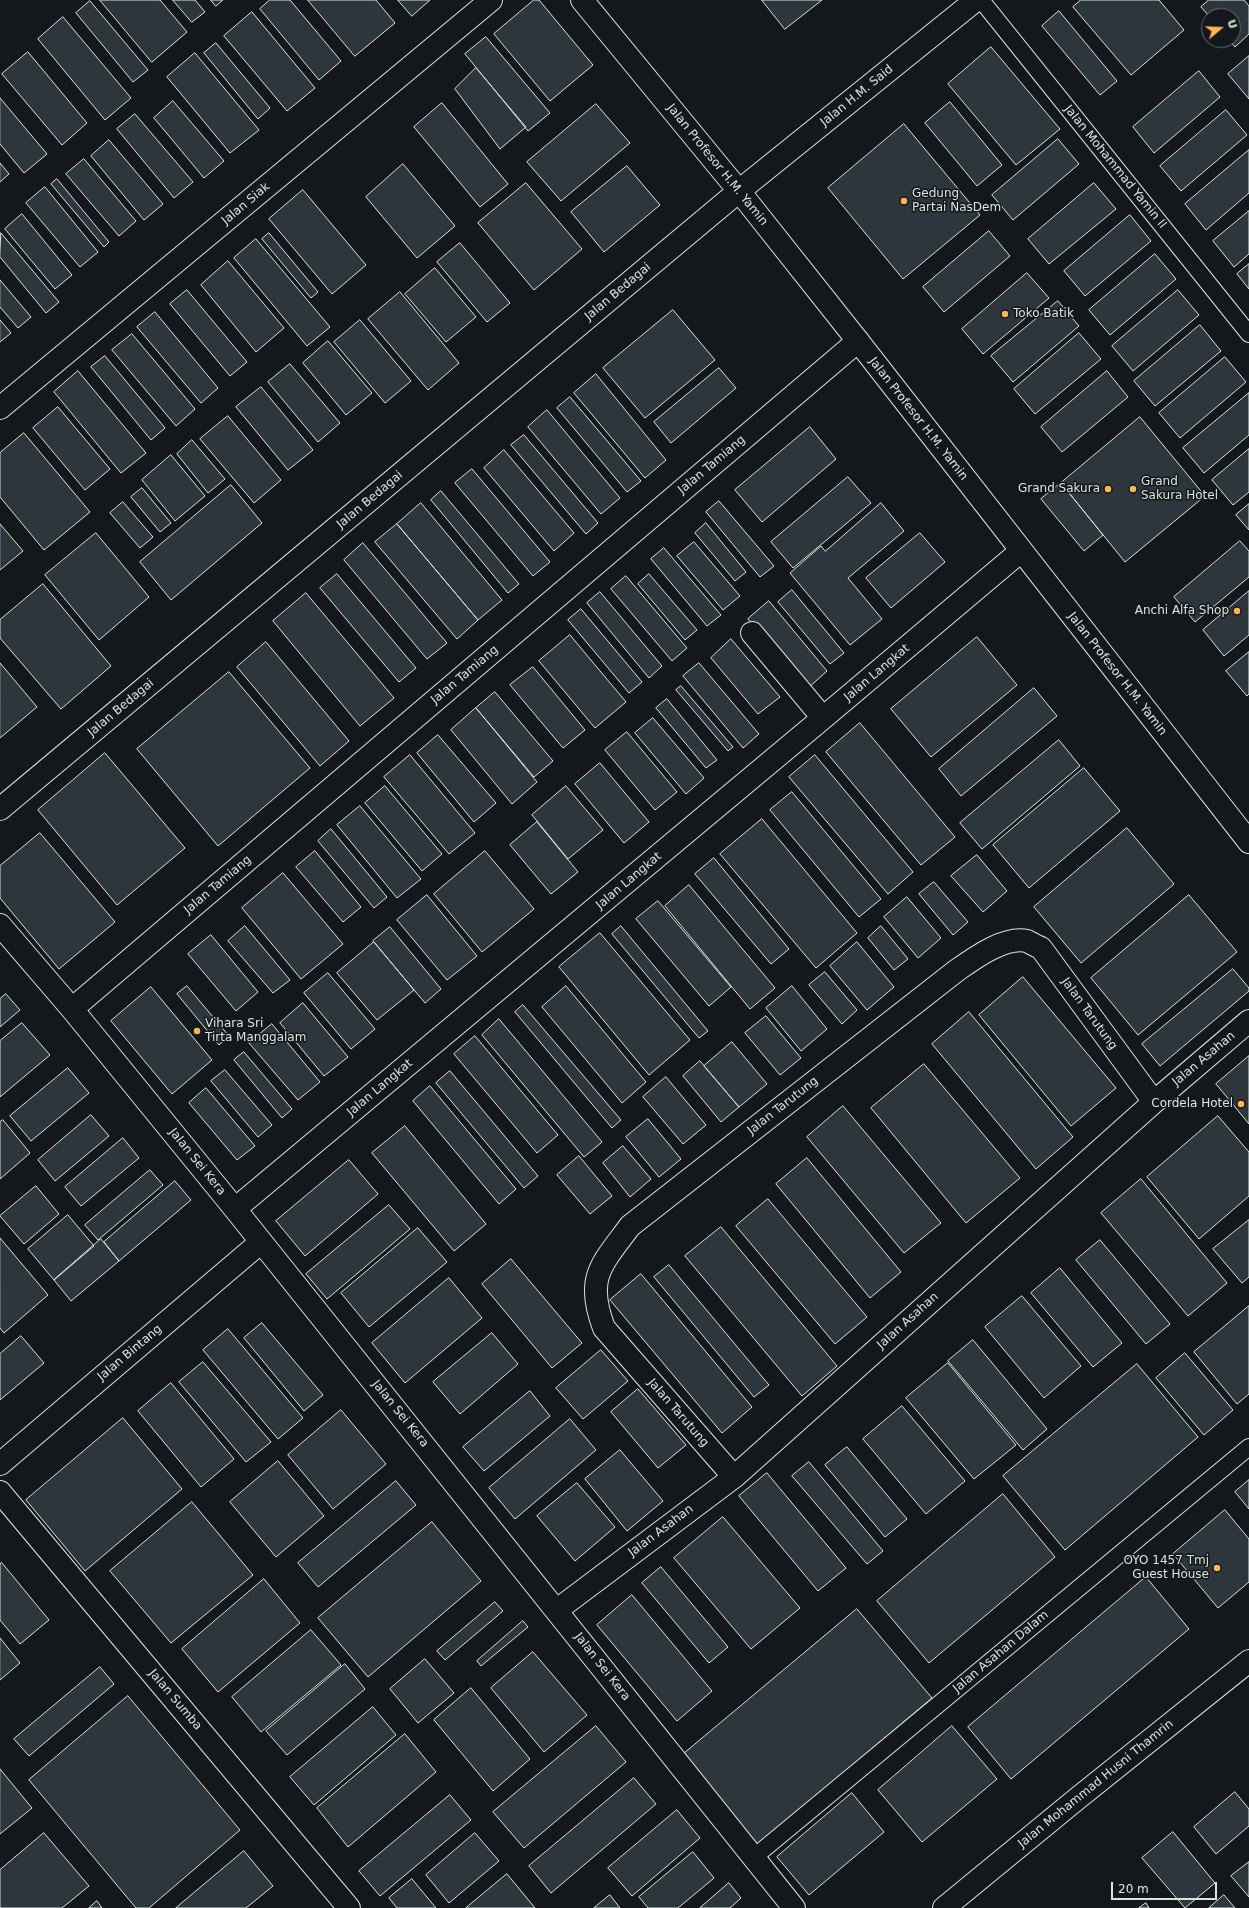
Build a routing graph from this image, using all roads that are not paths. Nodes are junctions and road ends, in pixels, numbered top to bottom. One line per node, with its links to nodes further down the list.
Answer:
1 (491, 0): 8 (street, Jalan Siak)
2 (582, 0): 5 (street, Jalan Profesor H.M. Yamin)
3 (976, 0): 5 (street, Jalan H.M. Said)
4 (981, 0): 6 (lane, Jalan Mohammad Yamin II)
5 (739, 191): 7 (street, Jalan Profesor H.M. Yamin); 12 (street, Jalan Bedagai)
6 (1249, 334)
7 (858, 341): 9 (street, Jalan Profesor H.M. Yamin); 15 (street, Jalan Tamiang)
8 (0, 408)
9 (1021, 551): 11 (street, Jalan Langkat); 13 (street, Jalan Profesor H.M. Yamin)
10 (752, 633): 11 (street)
11 (824, 718): 18 (street, Jalan Langkat)
12 (0, 809)
13 (1249, 841)
14 (0, 925): 15 (street, Jalan Sei Kera)
15 (72, 1008): 18 (street, Jalan Sei Kera)
16 (1249, 1021): 17 (street, Jalan Asahan)
17 (1154, 1102): 22 (street, Jalan Asahan); 22 (street, Jalan Tarutung)
18 (235, 1209): 19 (street, Jalan Sei Kera)
19 (261, 1242): 21 (street, Jalan Bintang); 24 (street, Jalan Sei Kera)
20 (1249, 1447): 26 (lane, Jalan Asahan Dalam)
21 (0, 1464)
22 (734, 1477): 24 (street, Jalan Asahan)
23 (0, 1492): 27 (street, Jalan Sumba)
24 (557, 1610): 26 (street, Jalan Sei Kera)
25 (1249, 1662): 29 (street, Jalan Mohammad Husni Thamrin)
26 (753, 1858): 28 (street, Jalan Sei Kera)
27 (349, 1908)
28 (794, 1908)
29 (944, 1908)

